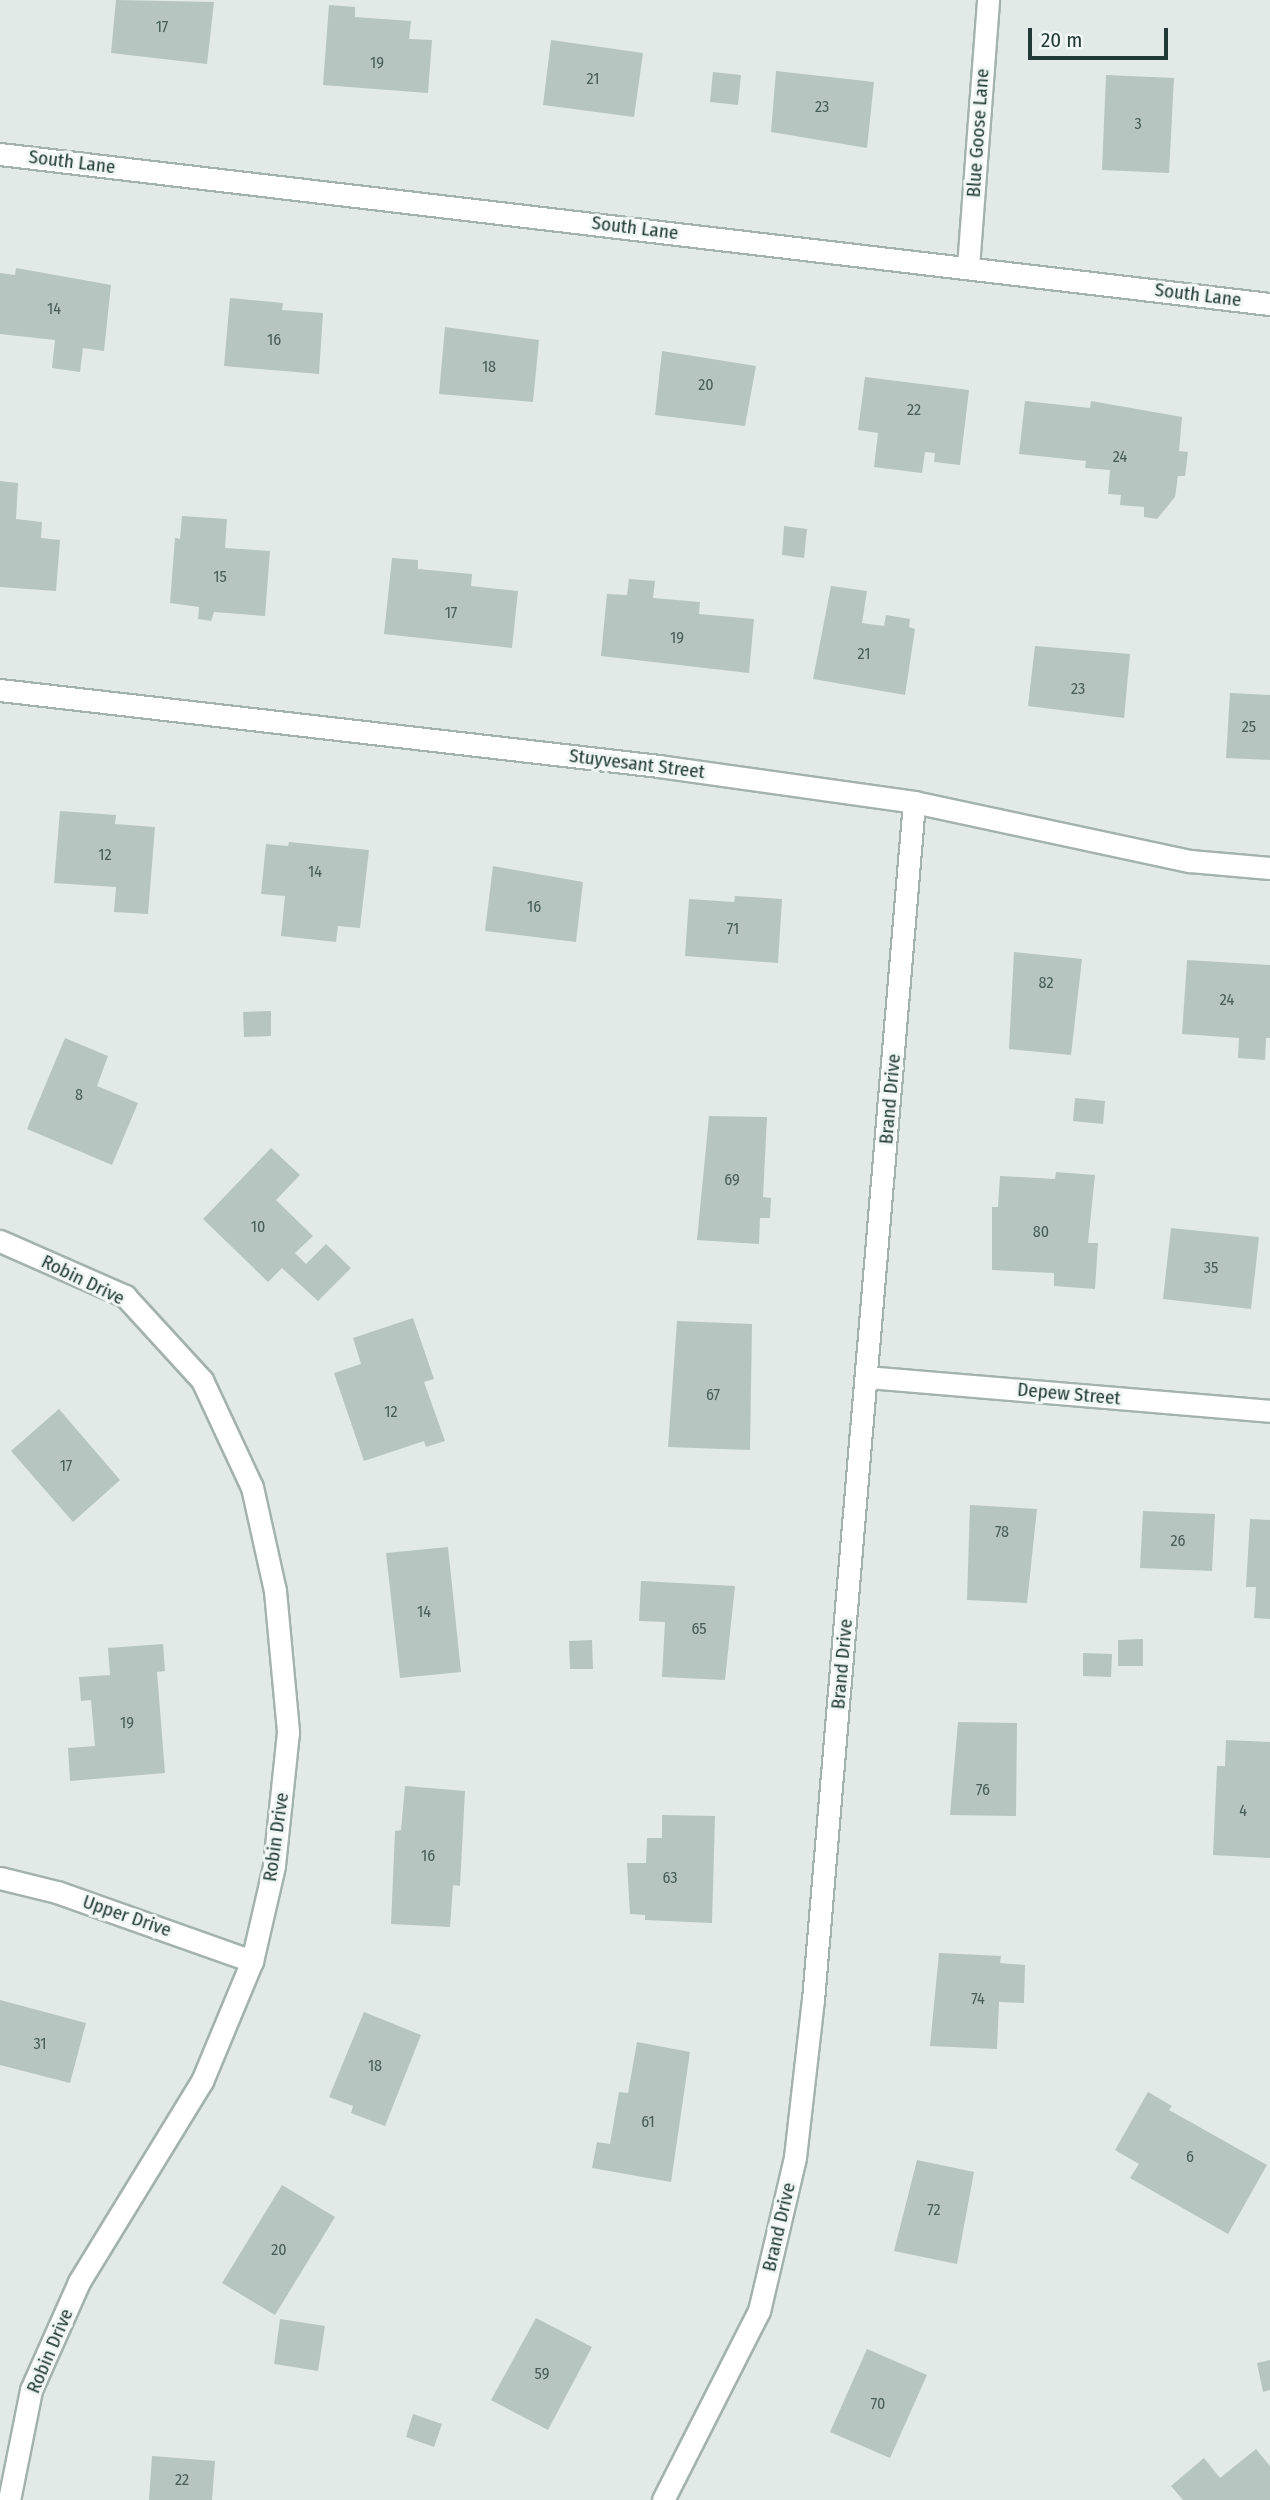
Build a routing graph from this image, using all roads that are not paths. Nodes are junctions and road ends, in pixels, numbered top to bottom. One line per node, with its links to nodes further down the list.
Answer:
1 (988, 0): 3 (street, Blue Goose Lane)
2 (0, 153): 3 (street, South Lane)
3 (968, 267): 4 (street, South Lane)
4 (1270, 304)
5 (0, 690): 6 (street, Stuyvesant Street)
6 (914, 802): 7 (street, Stuyvesant Street); 9 (street, Brand Drive)
7 (1270, 868)
8 (0, 1241): 12 (street, Robin Drive)
9 (867, 1377): 10 (street, Depew Street); 14 (street, Brand Drive)
10 (1270, 1411)
11 (0, 1878): 12 (street, Upper Drive)
12 (252, 1961): 13 (street, Robin Drive)
13 (9, 2500)
14 (663, 2500)

